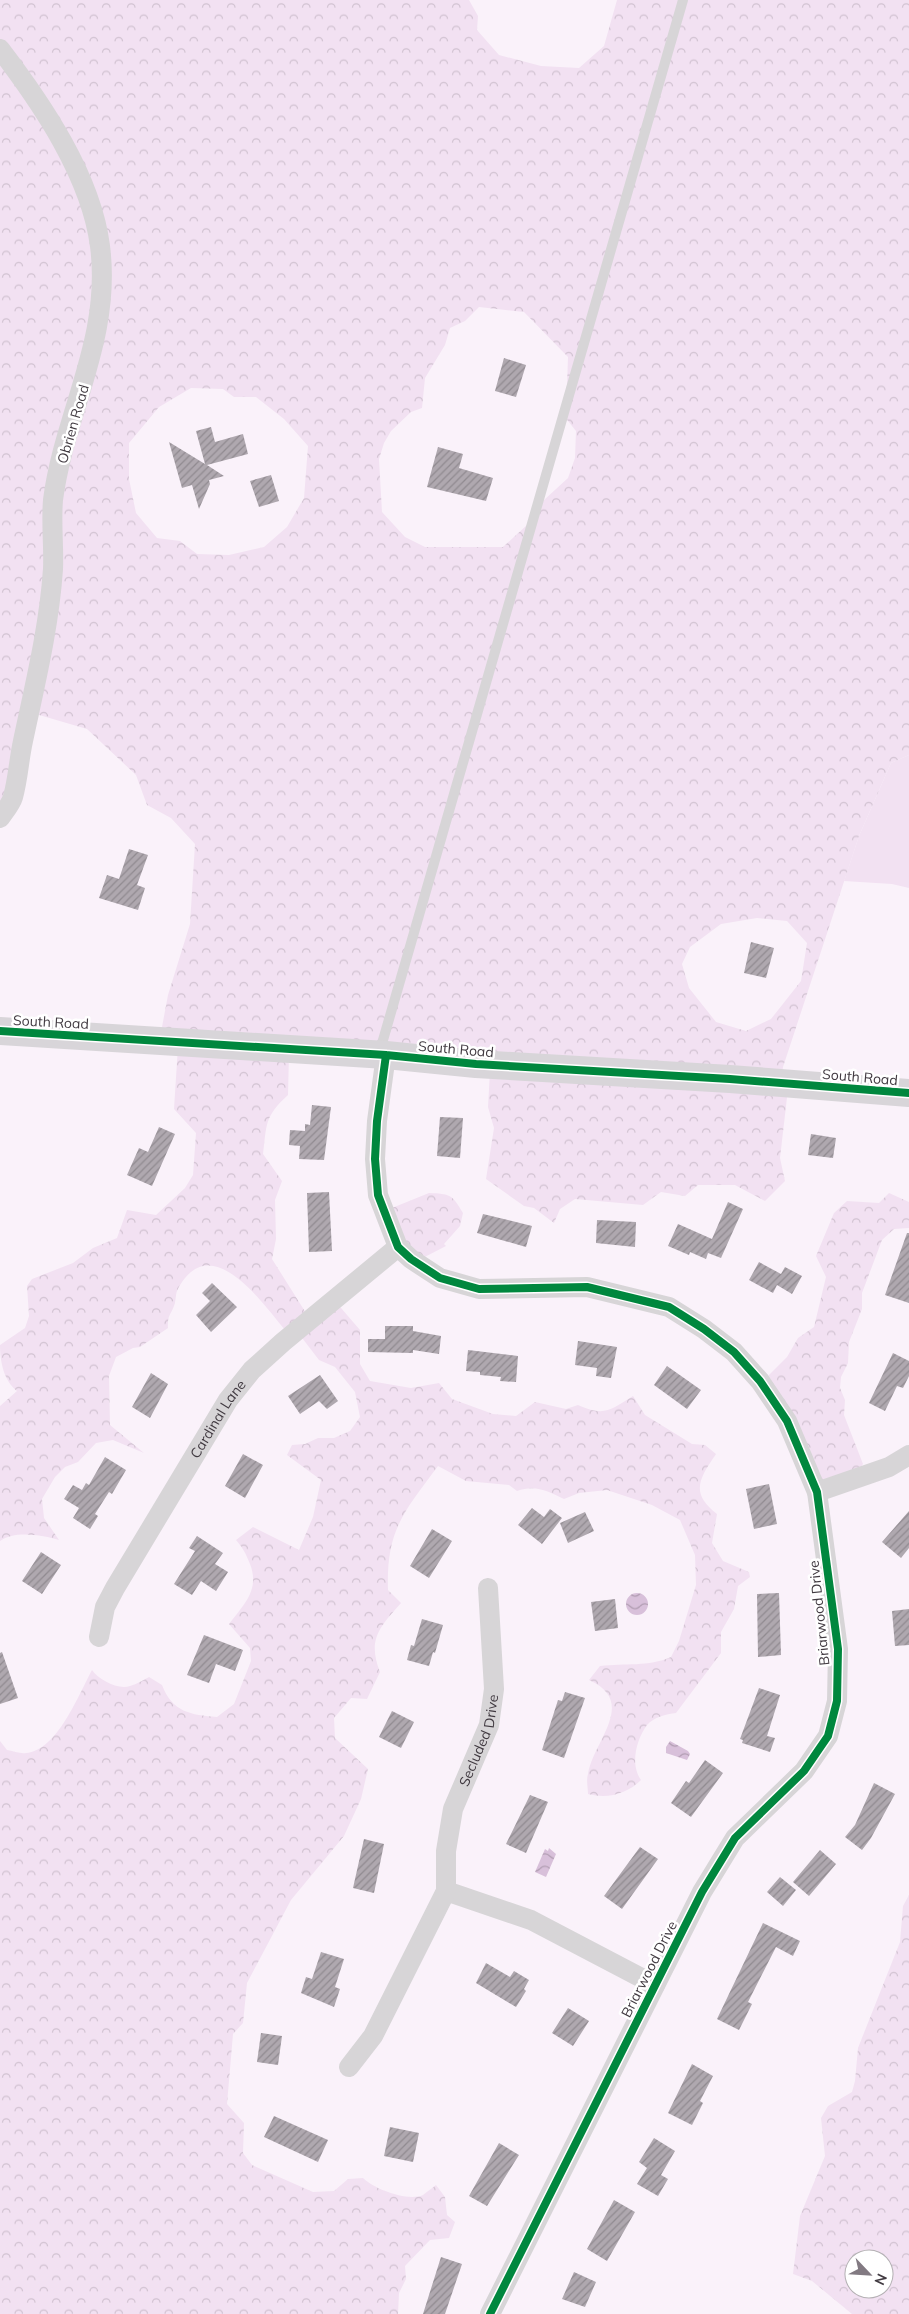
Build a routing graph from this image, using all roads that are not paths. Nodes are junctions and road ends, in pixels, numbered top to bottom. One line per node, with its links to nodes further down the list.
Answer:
1 (683, 0): 5 (lane)
2 (0, 49): 3 (street, Obrien Road)
3 (0, 818)
4 (0, 1031): 5 (street, South Road)
5 (383, 1055): 6 (street, South Road); 7 (street)
6 (909, 1093)
7 (398, 1246): 9 (street, Briarwood Drive); 11 (street, Cardinal Lane)
8 (909, 1455): 9 (street)
9 (817, 1492): 13 (street, Briarwood Drive)
10 (488, 1588): 12 (street, Secluded Drive)
11 (99, 1638)
12 (446, 1891): 13 (street); 14 (street, Secluded Drive)
13 (655, 1985): 15 (street, Briarwood Drive)
14 (349, 2067)
15 (490, 2314)

